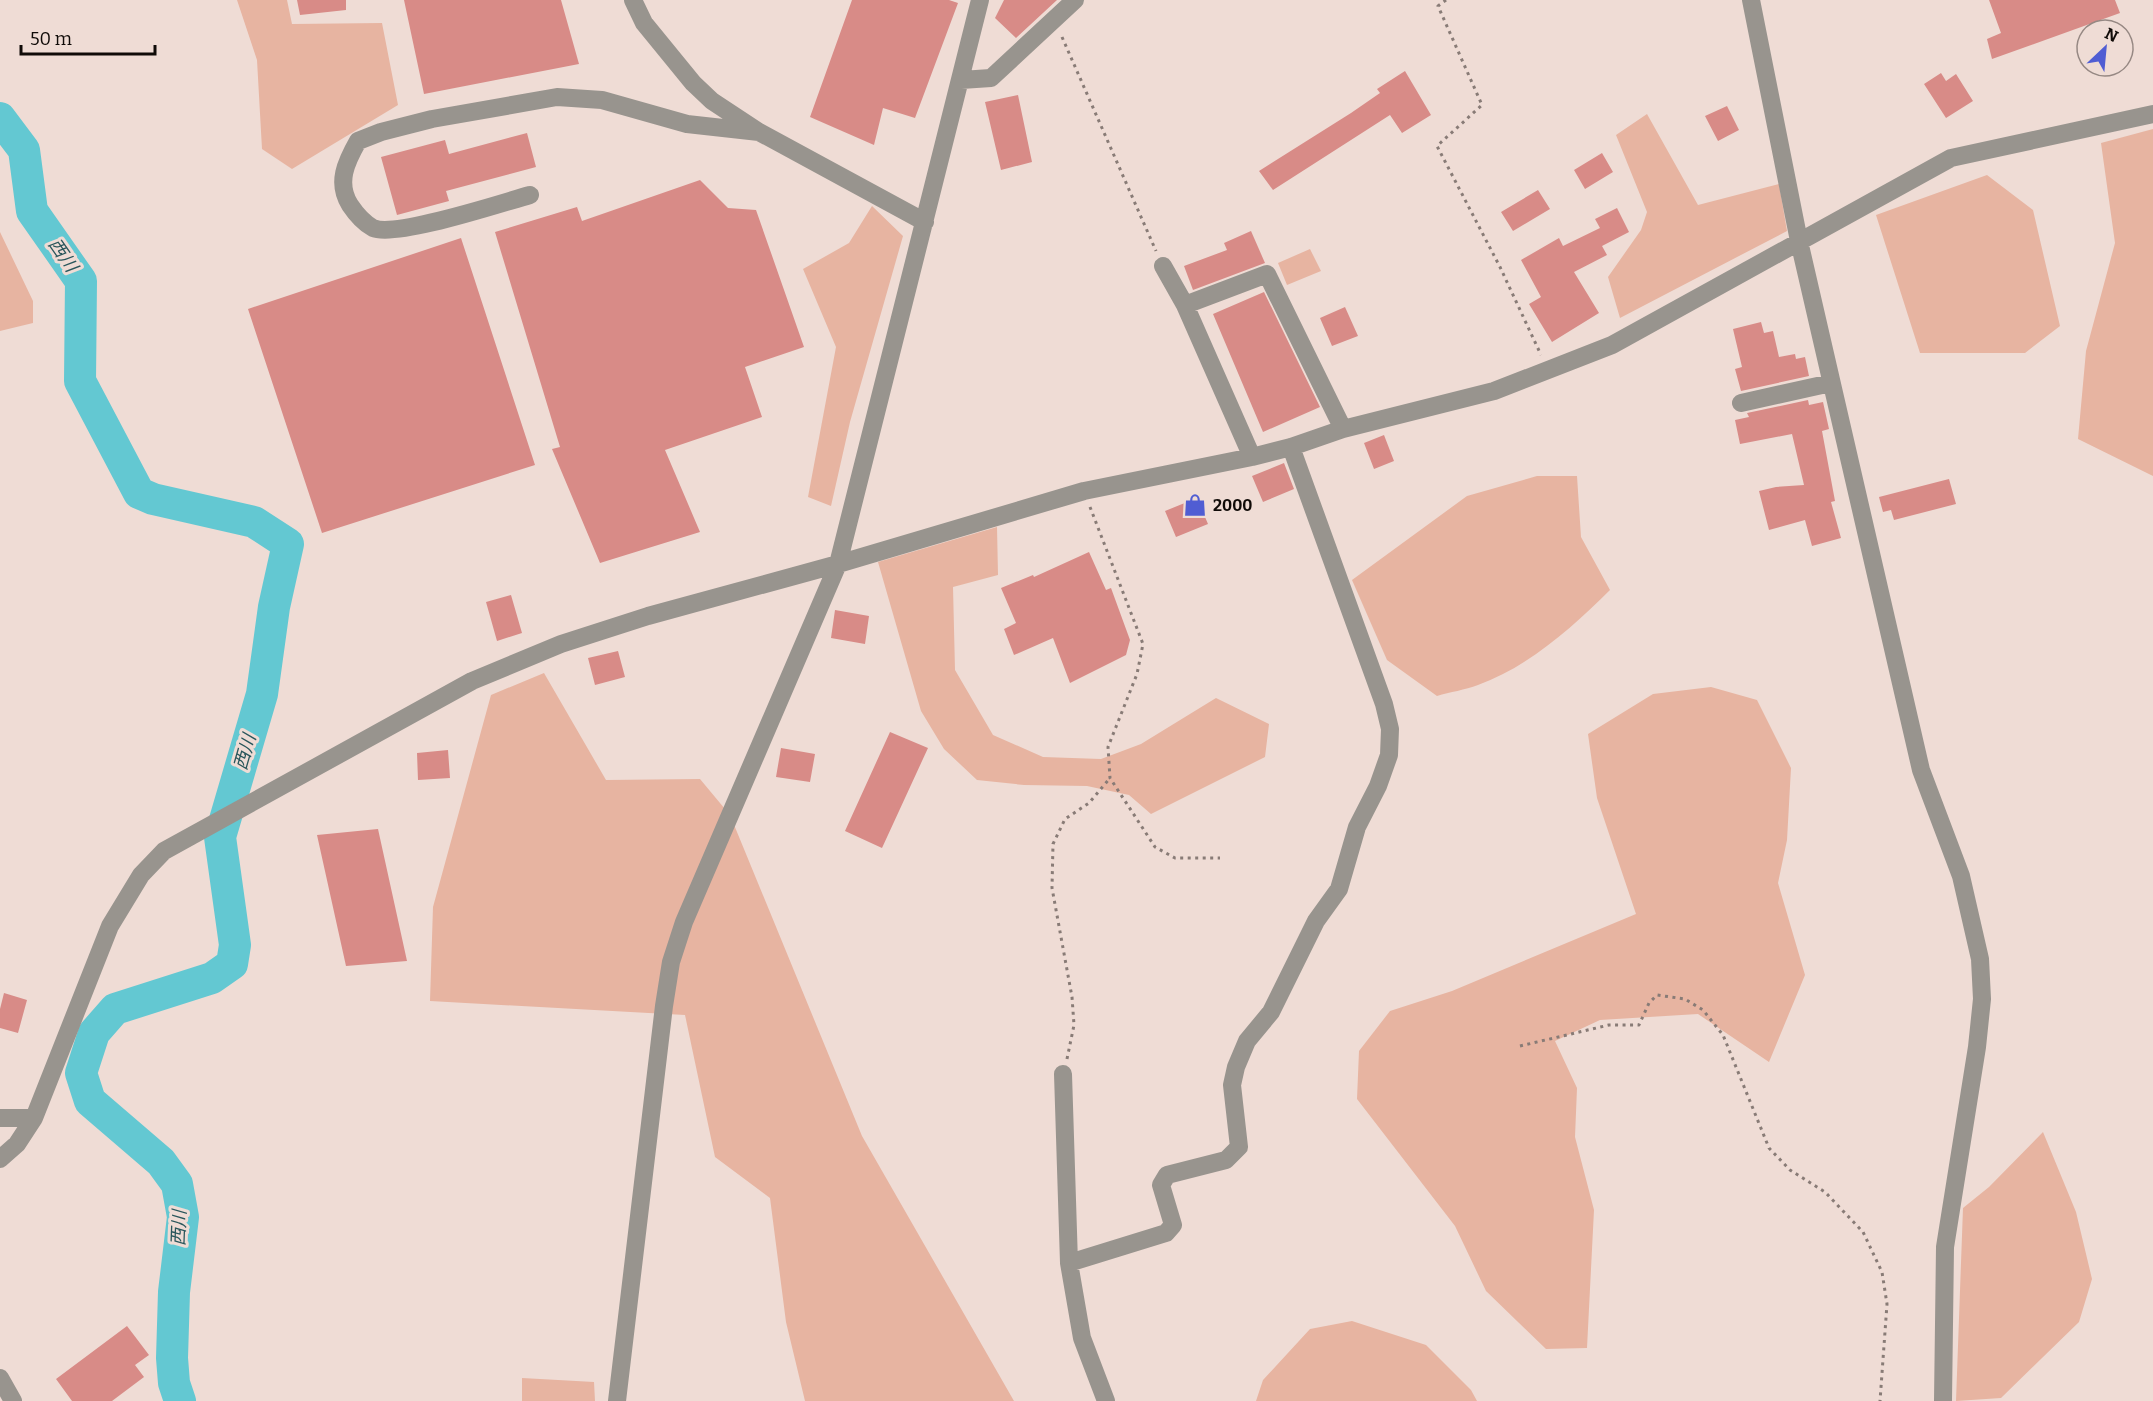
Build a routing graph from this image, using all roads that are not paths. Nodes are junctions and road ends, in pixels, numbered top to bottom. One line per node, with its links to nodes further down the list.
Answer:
1 (633, 0): 7 (street)
2 (980, 0): 5 (street)
3 (1075, 0): 5 (street)
4 (1751, 0): 10 (street)
5 (961, 80): 9 (street)
6 (2153, 114): 10 (street)
7 (759, 132): 8 (street); 9 (street)
8 (530, 195)
9 (925, 222): 18 (street)
10 (1799, 241): 13 (street); 15 (street)
11 (1163, 266): 12 (street)
12 (1185, 305): 15 (street); 17 (street)
13 (1831, 383): 14 (street); 28 (street)
14 (1741, 403)
15 (1343, 429): 16 (street)
16 (1292, 447): 17 (street); 23 (street)
17 (1252, 457): 18 (street)
18 (838, 564): 21 (street); 26 (street)
19 (1063, 1074): 23 (street)
20 (0, 1118): 21 (street)
21 (34, 1118): 22 (street)
22 (0, 1159)
23 (1069, 1263): 27 (street)
24 (0, 1378): 25 (street)
25 (13, 1401)
26 (617, 1401)
27 (1106, 1401)
28 (1943, 1401)

